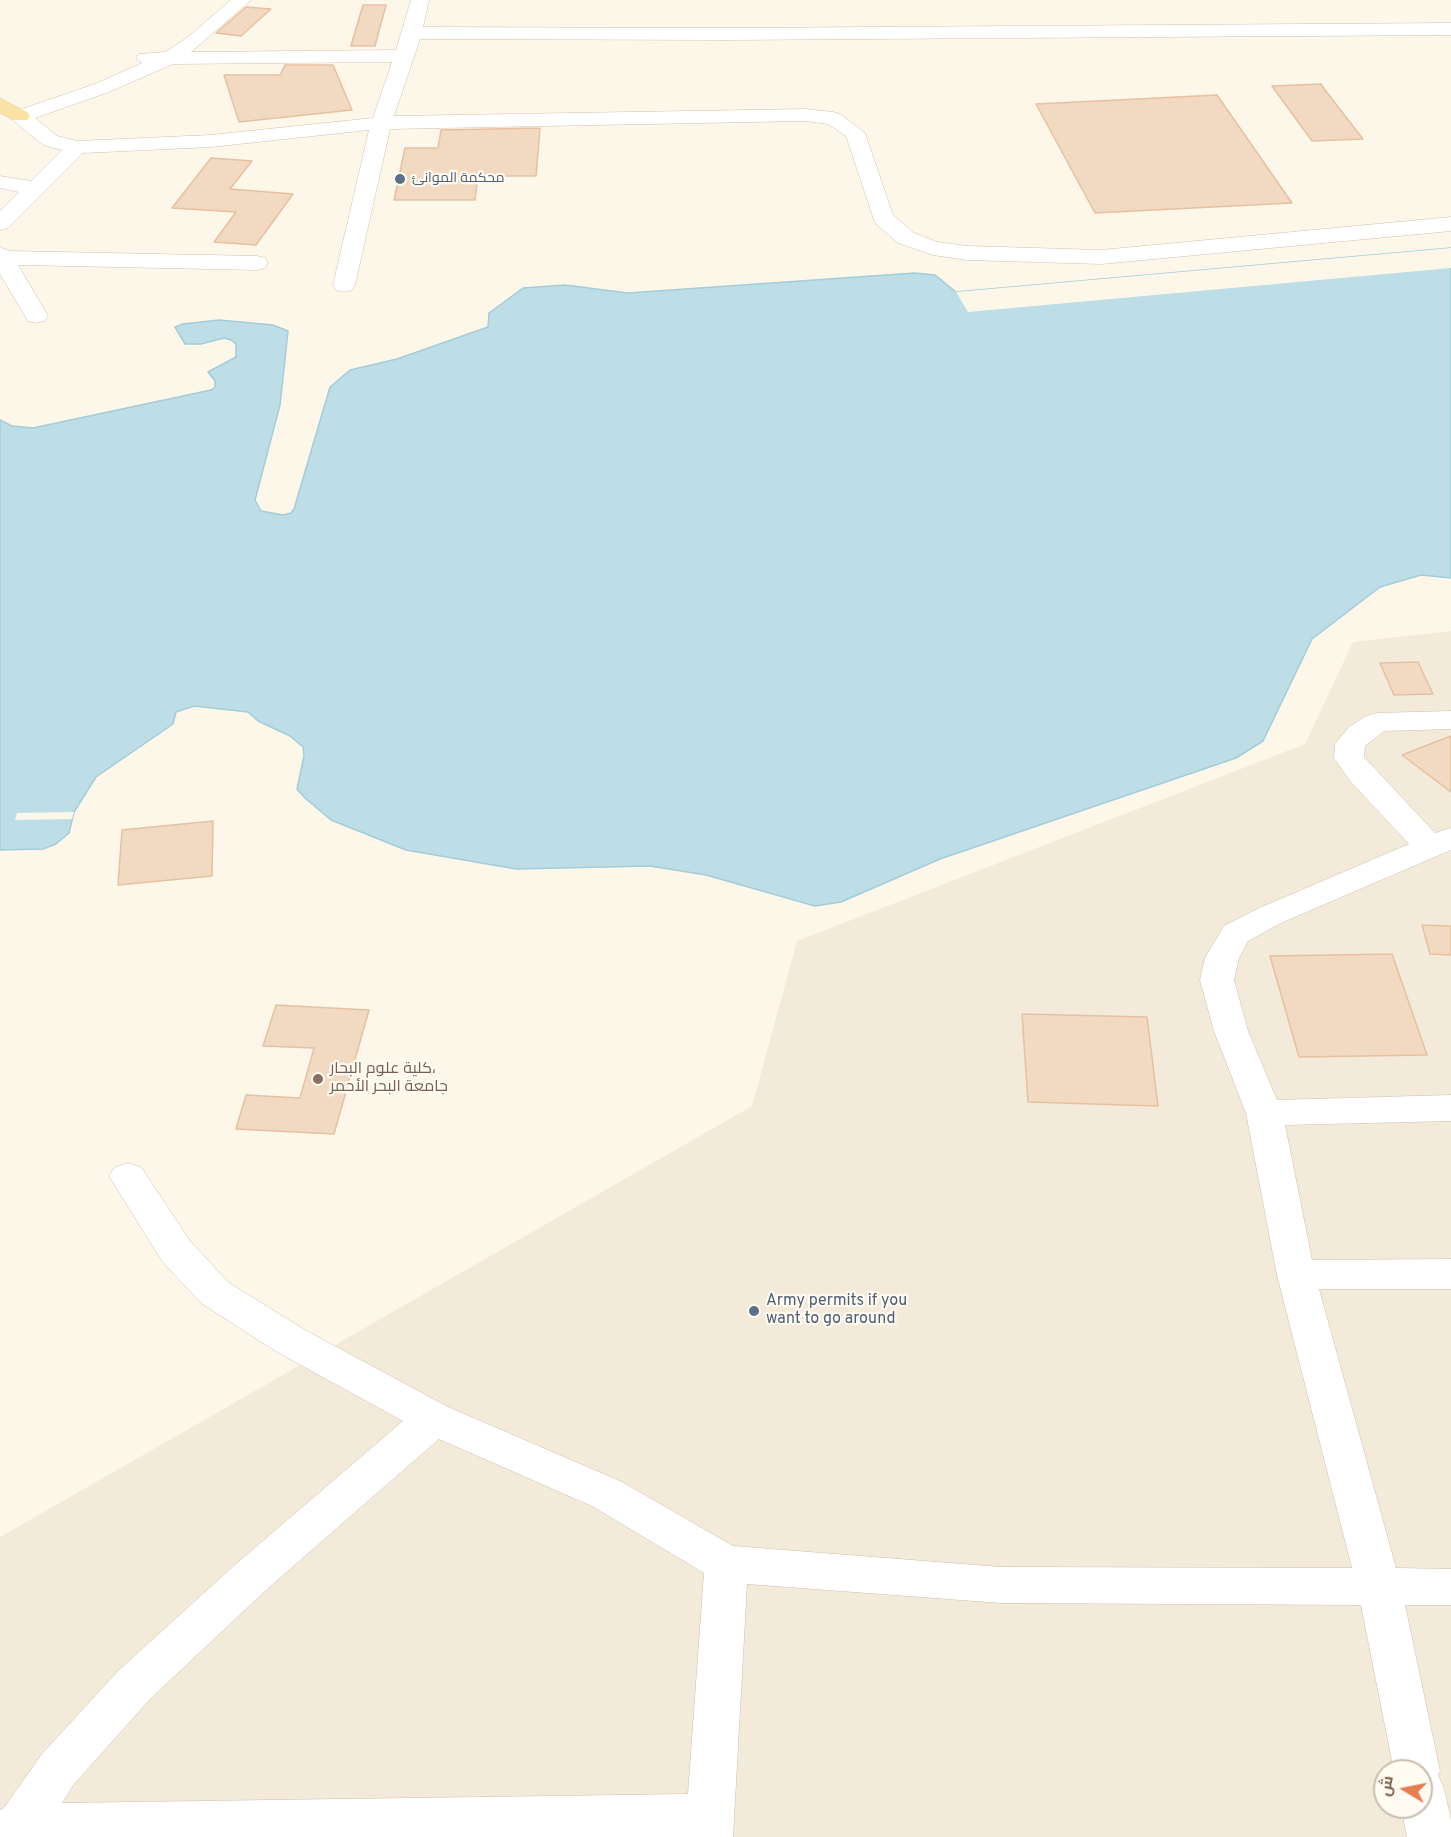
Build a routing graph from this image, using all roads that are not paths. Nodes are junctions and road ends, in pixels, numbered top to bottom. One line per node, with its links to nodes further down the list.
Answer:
1 (222, 0): 7 (street)
2 (242, 0): 8 (street)
3 (420, 0): 5 (street)
4 (1451, 29): 5 (street)
5 (412, 33): 6 (street)
6 (404, 56): 8 (street); 10 (street)
7 (146, 58): 8 (street); 9 (street)
8 (169, 58): 9 (street)
9 (5, 112): 11 (street)
10 (381, 123): 11 (street); 15 (street); 18 (street)
11 (77, 147): 13 (street)
12 (0, 182): 13 (street)
13 (35, 188): 14 (street)
14 (0, 223)
15 (1451, 224)
16 (0, 257): 17 (street); 19 (street)
17 (257, 263)
18 (344, 285)
19 (36, 316)
20 (1451, 720): 21 (street)
21 (1440, 842): 23 (street)
22 (1451, 1108): 23 (street)
23 (1264, 1113): 26 (street)
24 (128, 1176): 27 (street)
25 (1451, 1274): 26 (street)
26 (1296, 1275): 29 (street)
27 (434, 1419): 28 (street); 35 (street)
28 (726, 1564): 29 (street); 33 (street)
29 (1379, 1587): 30 (street); 31 (street)
30 (1451, 1587)
31 (1415, 1759)
32 (1427, 1819): 36 (street)
33 (709, 1826): 34 (street)
34 (318, 1829): 35 (street)
35 (15, 1831)
36 (1431, 1837)

